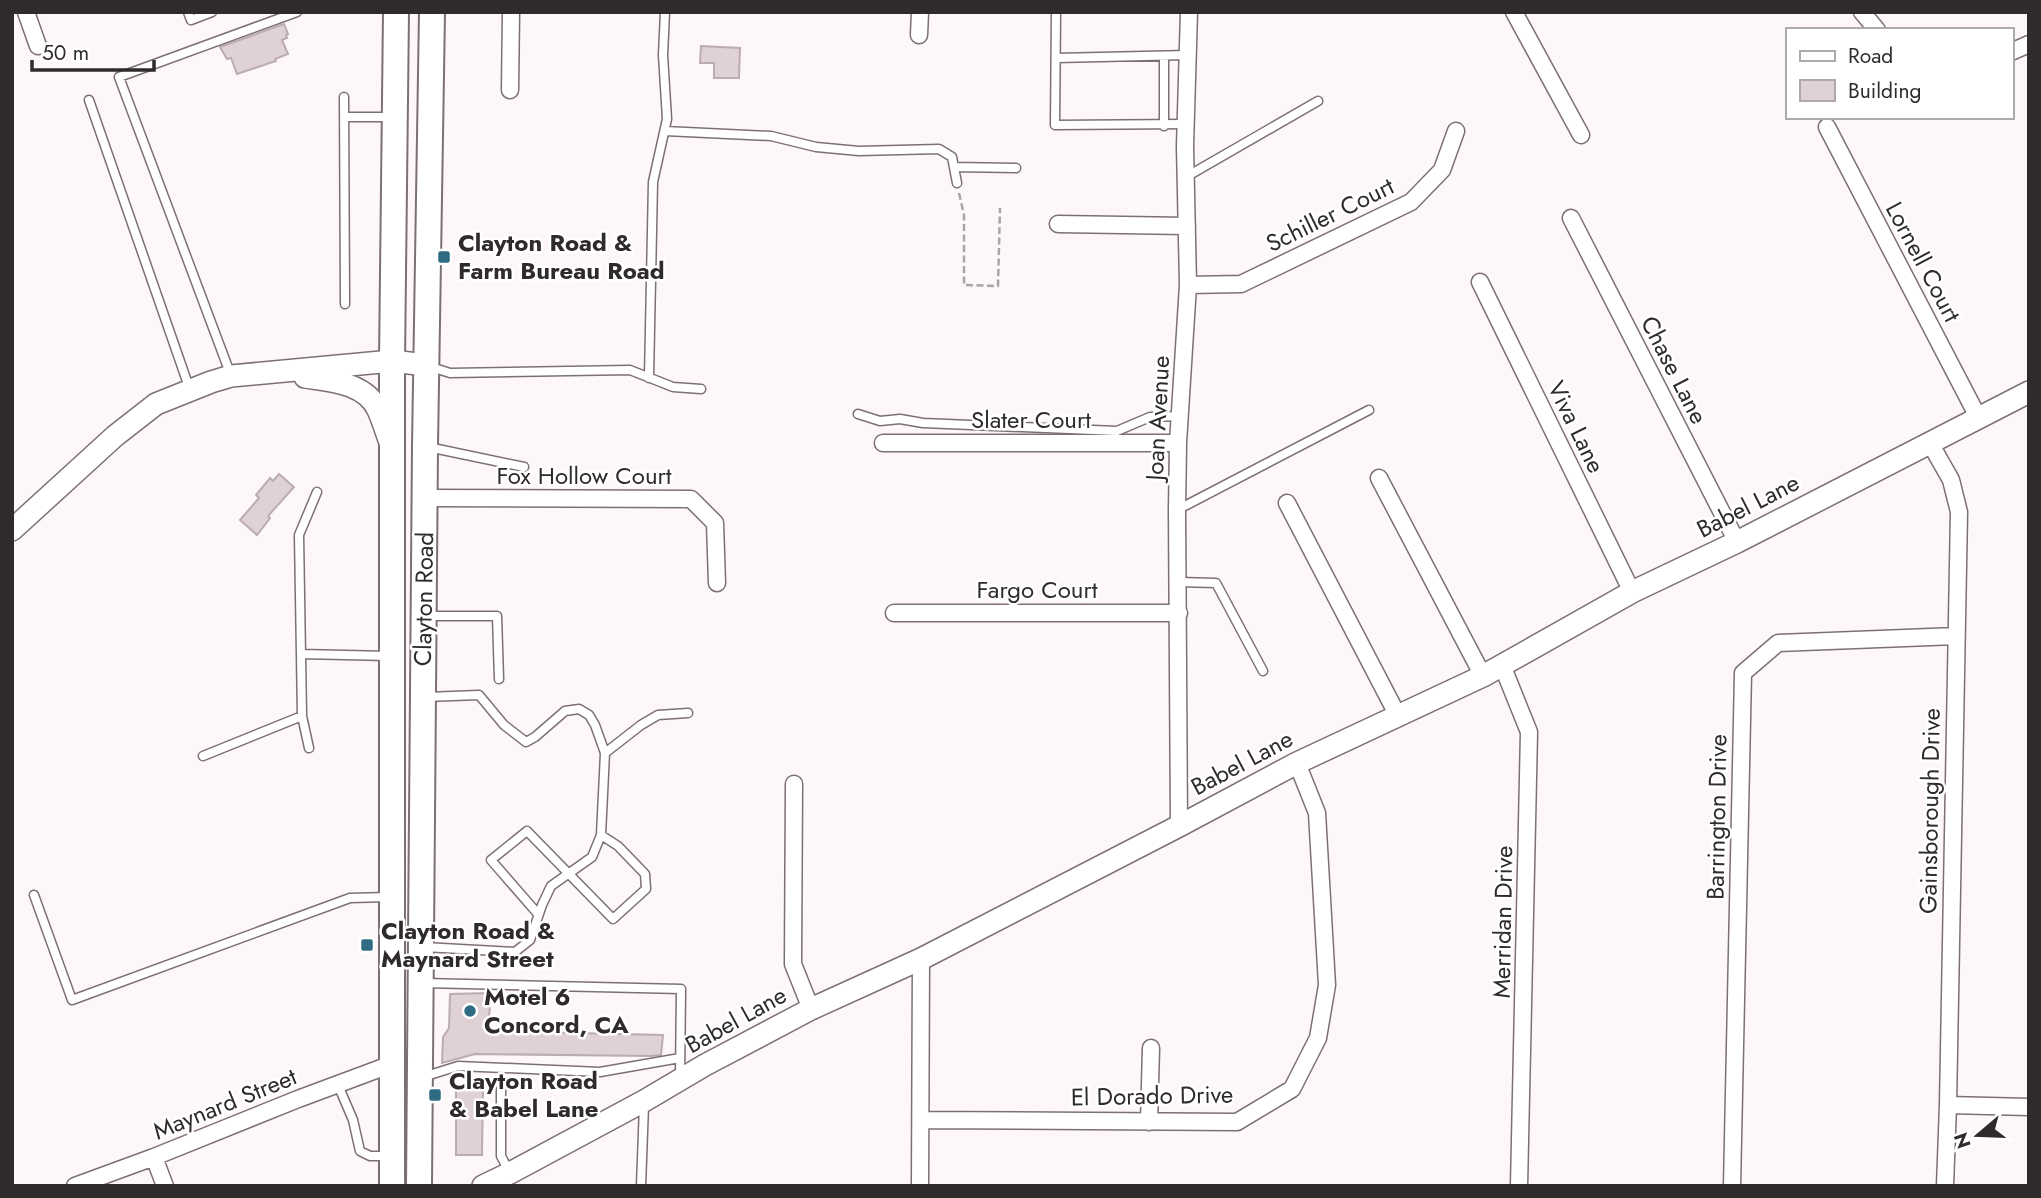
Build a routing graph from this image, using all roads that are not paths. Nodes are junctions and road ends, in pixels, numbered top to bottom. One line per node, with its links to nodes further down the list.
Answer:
1 (26, 12): 17 (street)
2 (188, 12): 3 (lane)
3 (212, 12)
4 (298, 12): 47 (lane)
5 (396, 12): 27 (main road, Clayton Road)
6 (432, 12): 45 (main road, Clayton Road)
7 (512, 12): 22 (street)
8 (665, 12): 31 (lane)
9 (920, 12): 15 (street)
10 (1056, 12): 21 (lane)
11 (1189, 12): 19 (street, Joan Avenue)
12 (1514, 12): 33 (street)
13 (1861, 12): 14 (street)
14 (1875, 28)
15 (919, 35)
16 (2029, 44): 18 (street)
17 (38, 46)
18 (2013, 51)
19 (1188, 55): 20 (lane); 28 (street, Joan Avenue)
20 (1164, 56): 21 (lane); 29 (lane)
21 (1056, 58): 29 (lane)
22 (509, 90)
23 (344, 97): 26 (lane)
24 (89, 100): 50 (lane)
25 (1318, 101): 36 (lane)
26 (344, 117): 27 (lane); 43 (lane)
27 (394, 117): 44 (main road, Clayton Road)
28 (1186, 124): 29 (lane); 36 (street, Joan Avenue)
29 (1164, 126)
30 (1827, 127): 55 (street, Lornell Court)
31 (665, 131): 34 (lane); 48 (lane)
32 (1455, 131): 42 (street, Schiller Court)
33 (1581, 135)
34 (954, 167): 35 (lane); 37 (lane)
35 (1017, 168)
36 (1186, 177): 40 (street, Joan Avenue)
37 (957, 183)
38 (1571, 218): 68 (street, Chase Lane)
39 (1058, 224): 40 (street)
40 (1187, 226): 42 (street, Joan Avenue)
41 (1480, 282): 71 (street, Viva Lane)
42 (1188, 285): 54 (street, Joan Avenue)
43 (345, 304)
44 (392, 361): 45 (street); 46 (street); 60 (main road, Clayton Road)
45 (426, 365): 48 (lane); 59 (main road, Clayton Road)
46 (272, 372): 47 (street); 60 (street)
47 (231, 376): 50 (street)
48 (649, 378): 49 (lane)
49 (701, 388)
50 (190, 390): 67 (street)
51 (2029, 391): 55 (street, Babel Lane)
52 (1369, 410): 66 (lane)
53 (858, 414): 54 (lane)
54 (1180, 416): 57 (street, Joan Avenue)
55 (1978, 417): 58 (street, Babel Lane)
56 (883, 443): 57 (street, Slater Court)
57 (1178, 443): 66 (street, Joan Avenue)
58 (1930, 443): 68 (street, Babel Lane); 75 (street, Gainsborough Drive)
59 (425, 446): 61 (lane); 64 (main road, Clayton Road)
60 (392, 448): 77 (main road, Clayton Road)
61 (524, 467)
62 (1379, 478): 79 (street)
63 (317, 492): 76 (lane)
64 (425, 498): 70 (street, Fox Hollow Court); 74 (main road, Clayton Road)
65 (1287, 503): 84 (street)
66 (1177, 510): 69 (street, Joan Avenue)
67 (12, 530)
68 (1737, 542): 71 (street, Babel Lane)
69 (1178, 582): 73 (street, Joan Avenue); 78 (lane)
70 (717, 583)
71 (1632, 592): 79 (street, Babel Lane)
72 (894, 613): 73 (street, Fargo Court)
73 (1179, 613): 90 (street, Joan Avenue)
74 (424, 616): 80 (lane); 81 (main road, Clayton Road)
75 (1956, 636): 108 (street, Gainsborough Drive); 123 (street, Barrington Drive)
76 (301, 653): 77 (lane); 83 (lane)
77 (391, 656): 94 (main road, Clayton Road)
78 (1263, 671)
79 (1492, 671): 84 (street, Babel Lane); 122 (street, Merridan Drive)
80 (499, 679)
81 (423, 697): 86 (lane); 96 (main road, Clayton Road)
82 (688, 713): 86 (lane)
83 (302, 716): 85 (lane); 87 (lane)
84 (1398, 716): 88 (street, Babel Lane)
85 (309, 748)
86 (605, 753): 91 (lane)
87 (203, 756)
88 (1297, 763): 90 (street, Babel Lane); 111 (street, El Dorado Drive)
89 (794, 783): 99 (street)
90 (1179, 826): 97 (street, Babel Lane)
91 (601, 835): 92 (lane); 92 (lane)
92 (569, 873): 95 (lane); 95 (lane)
93 (34, 895): 94 (lane)
94 (392, 897): 102 (main road, Clayton Road)
95 (538, 914): 96 (lane)
96 (421, 947): 98 (main road, Clayton Road)
97 (921, 959): 99 (street, Babel Lane); 110 (street)
98 (421, 983): 101 (lane); 103 (main road, Clayton Road)
99 (811, 1009): 105 (street, Babel Lane)
100 (1151, 1048): 111 (street)
101 (680, 1058): 103 (lane); 105 (lane)
102 (392, 1064): 106 (street, Maynard Street); 112 (main road, Clayton Road)
103 (420, 1078): 118 (main road, Clayton Road)
104 (501, 1081): 114 (lane)
105 (680, 1081): 107 (street, Babel Lane)
106 (338, 1085): 112 (lane); 113 (street, Maynard Street)
107 (644, 1101): 114 (street, Babel Lane); 120 (lane)
108 (1948, 1105): 109 (street); 124 (street, Gainsborough Drive)
109 (2029, 1107)
110 (920, 1120): 111 (street, El Dorado Drive); 121 (street)
111 (1149, 1122)
112 (392, 1156): 117 (main road, Clayton Road)
113 (154, 1157): 115 (street, Maynard Street); 116 (street)
114 (510, 1173): 119 (street, Babel Lane)
115 (75, 1186)
116 (164, 1186)
117 (392, 1186)
118 (419, 1186)
119 (483, 1186)
120 (641, 1186)
121 (920, 1186)
122 (1520, 1186)
123 (1732, 1186)
124 (1945, 1186)

